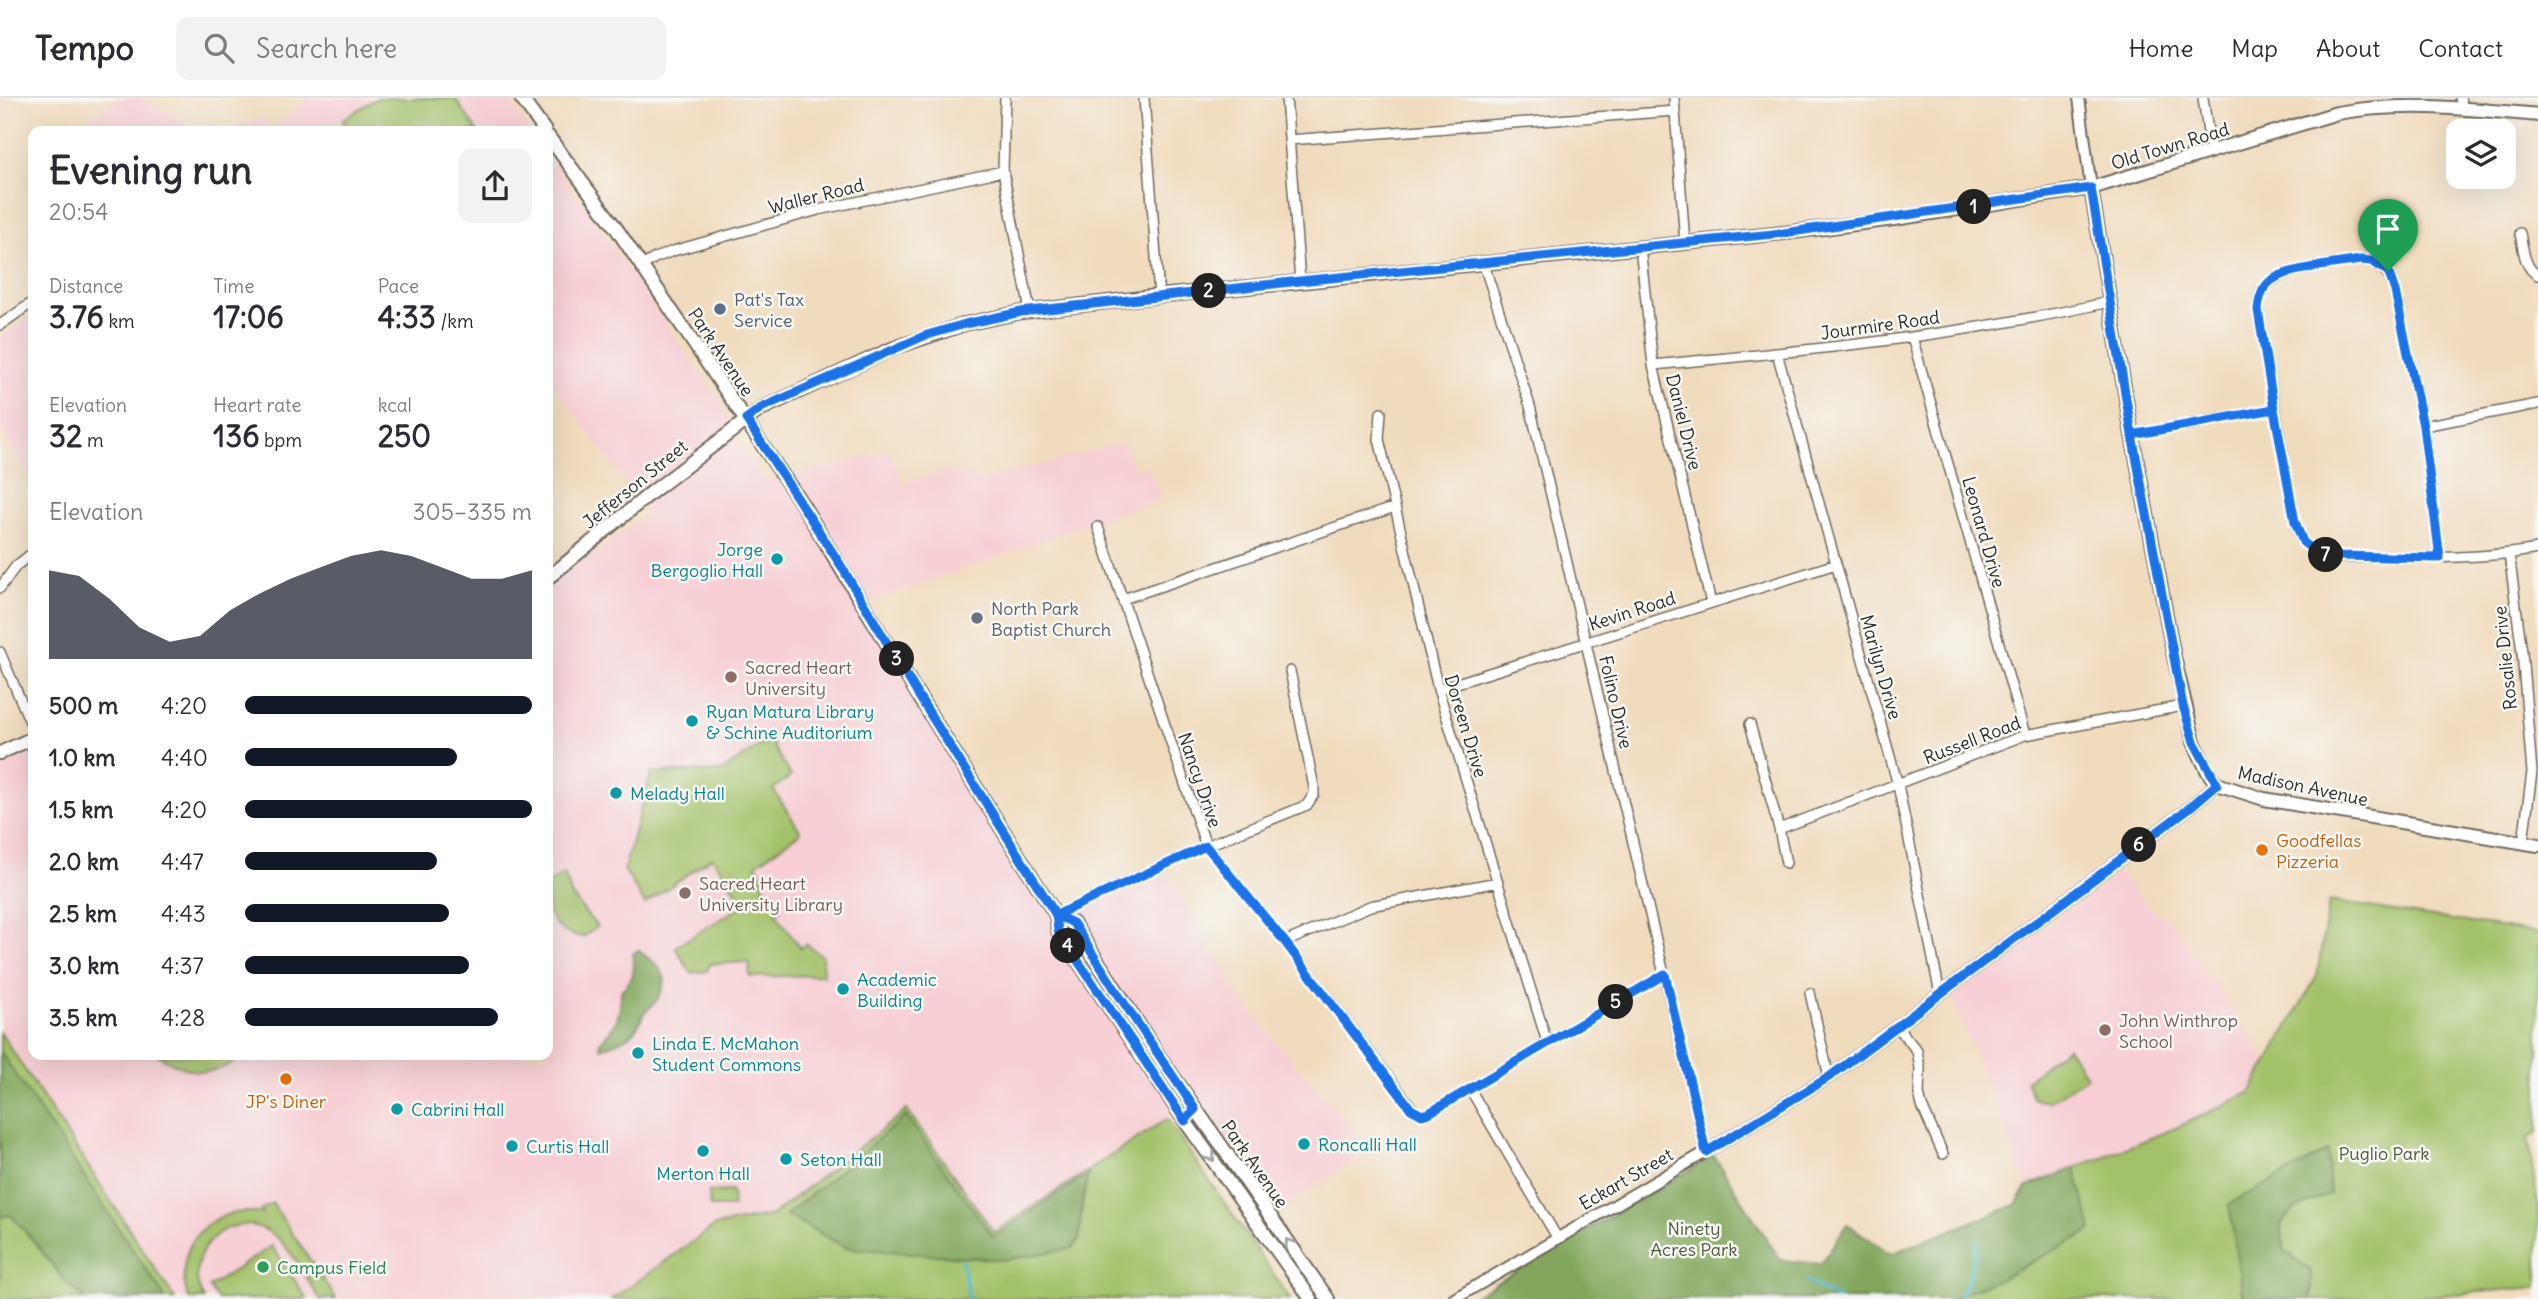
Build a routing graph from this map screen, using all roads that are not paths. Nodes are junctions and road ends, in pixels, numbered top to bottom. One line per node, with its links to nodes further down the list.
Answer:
1 (521, 98): 11 (main road)
2 (1005, 98): 15 (street)
3 (1144, 98): 24 (street)
4 (1286, 98): 12 (street)
5 (1674, 98): 9 (street)
6 (2079, 98): 16 (street, Madison Avenue)
7 (2203, 98): 14 (street)
8 (2461, 103): 10 (main road, Old Town Road); 14 (main road, Old Town Road)
9 (1675, 111): 12 (street); 18 (street)
10 (2538, 116)
11 (541, 126)
12 (1289, 140): 23 (street)
13 (553, 143): 21 (main road, Park Avenue)
14 (2211, 152): 16 (main road, Old Town Road)
15 (1003, 171): 21 (street, Waller Road); 27 (street)
16 (2091, 188): 18 (main road, Old Town Road); 25 (main road, Madison Avenue)
17 (2520, 233): 22 (street)
18 (1685, 243): 19 (main road, Old Town Road)
19 (1640, 247): 20 (main road, Old Town Road); 31 (street, Daniel Drive)
20 (1483, 262): 23 (main road, Old Town Road); 49 (street, Folino Drive)
21 (642, 266): 35 (main road, Park Avenue)
22 (2538, 275)
23 (1300, 281): 24 (main road, Old Town Road)
24 (1159, 296): 27 (main road, Old Town Road)
25 (2109, 302): 29 (street, Jourmire Road); 37 (main road, Madison Avenue)
26 (28, 306): 28 (street)
27 (1030, 311): 35 (main road, Old Town Road)
28 (0, 326)
29 (1912, 337): 30 (street, Jourmire Road); 56 (street, Leonard Drive)
30 (1776, 353): 31 (street, Jourmire Road); 44 (street, Marilyn Drive)
31 (1654, 365): 48 (street, Daniel Drive)
32 (2538, 404): 36 (street)
33 (2274, 409): 36 (street); 37 (street); 43 (street)
34 (1381, 414): 38 (street, Doreen Drive)
35 (746, 419): 45 (main road, Jefferson Street); 67 (main road, Park Avenue)
36 (2423, 426): 43 (street)
37 (2132, 435): 53 (main road, Madison Avenue)
38 (1395, 507): 47 (street); 52 (street, Doreen Drive)
39 (1098, 527): 47 (street, Nancy Drive)
40 (2538, 549): 41 (street)
41 (2509, 554): 43 (street); 62 (street, Rosalie Drive)
42 (28, 557): 46 (street)
43 (2440, 558)
44 (1836, 564): 48 (street, Kevin Road); 60 (street, Marilyn Drive)
45 (553, 574)
46 (0, 588)
47 (1123, 599): 64 (street, Nancy Drive)
48 (1711, 603): 49 (street, Kevin Road)
49 (1586, 643): 52 (street, Kevin Road); 69 (street, Folino Drive)
50 (0, 652): 54 (street)
51 (1290, 671): 64 (street)
52 (1438, 689): 66 (street, Doreen Drive)
53 (2183, 706): 56 (street, Russell Road); 59 (main road, Madison Avenue)
54 (28, 717)
55 (1750, 724): 61 (street)
56 (2025, 735): 60 (street, Russell Road)
57 (28, 740): 58 (main road)
58 (0, 753)
59 (2217, 784): 62 (main road, Madison Avenue); 71 (street, Eckart Street)
60 (1898, 785): 61 (street, Russell Road); 71 (street, Marilyn Drive)
61 (1779, 829): 65 (street)
62 (2524, 842): 63 (main road, Madison Avenue)
63 (2538, 845)
64 (1206, 846): 67 (street); 68 (street, Nancy Drive)
65 (1786, 863)
66 (1497, 882): 68 (street); 73 (street, Doreen Drive)
67 (1056, 915): 76 (main road, Park Avenue); 77 (main road, Park Avenue)
68 (1285, 942): 75 (street, Nancy Drive)
69 (1665, 974): 73 (street, Nancy Drive); 78 (street, Folino Drive)
70 (1810, 993): 74 (street)
71 (1940, 994): 72 (street, Eckart Street)
72 (1897, 1026): 74 (street, Eckart Street); 79 (street)
73 (1547, 1042): 75 (street, Nancy Drive)
74 (1829, 1077): 78 (street, Eckart Street)
75 (1470, 1089): 80 (street)
76 (1195, 1109): 77 (main road); 82 (main road, Park Avenue, one-way to 76)
77 (1185, 1121): 81 (main road, Park Avenue, one-way to 81)
78 (1706, 1152): 80 (street, Eckart Street)
79 (1943, 1154)
80 (1558, 1239): 83 (street, Eckart Street)
81 (1311, 1299)
82 (1328, 1299)
83 (1454, 1299)

